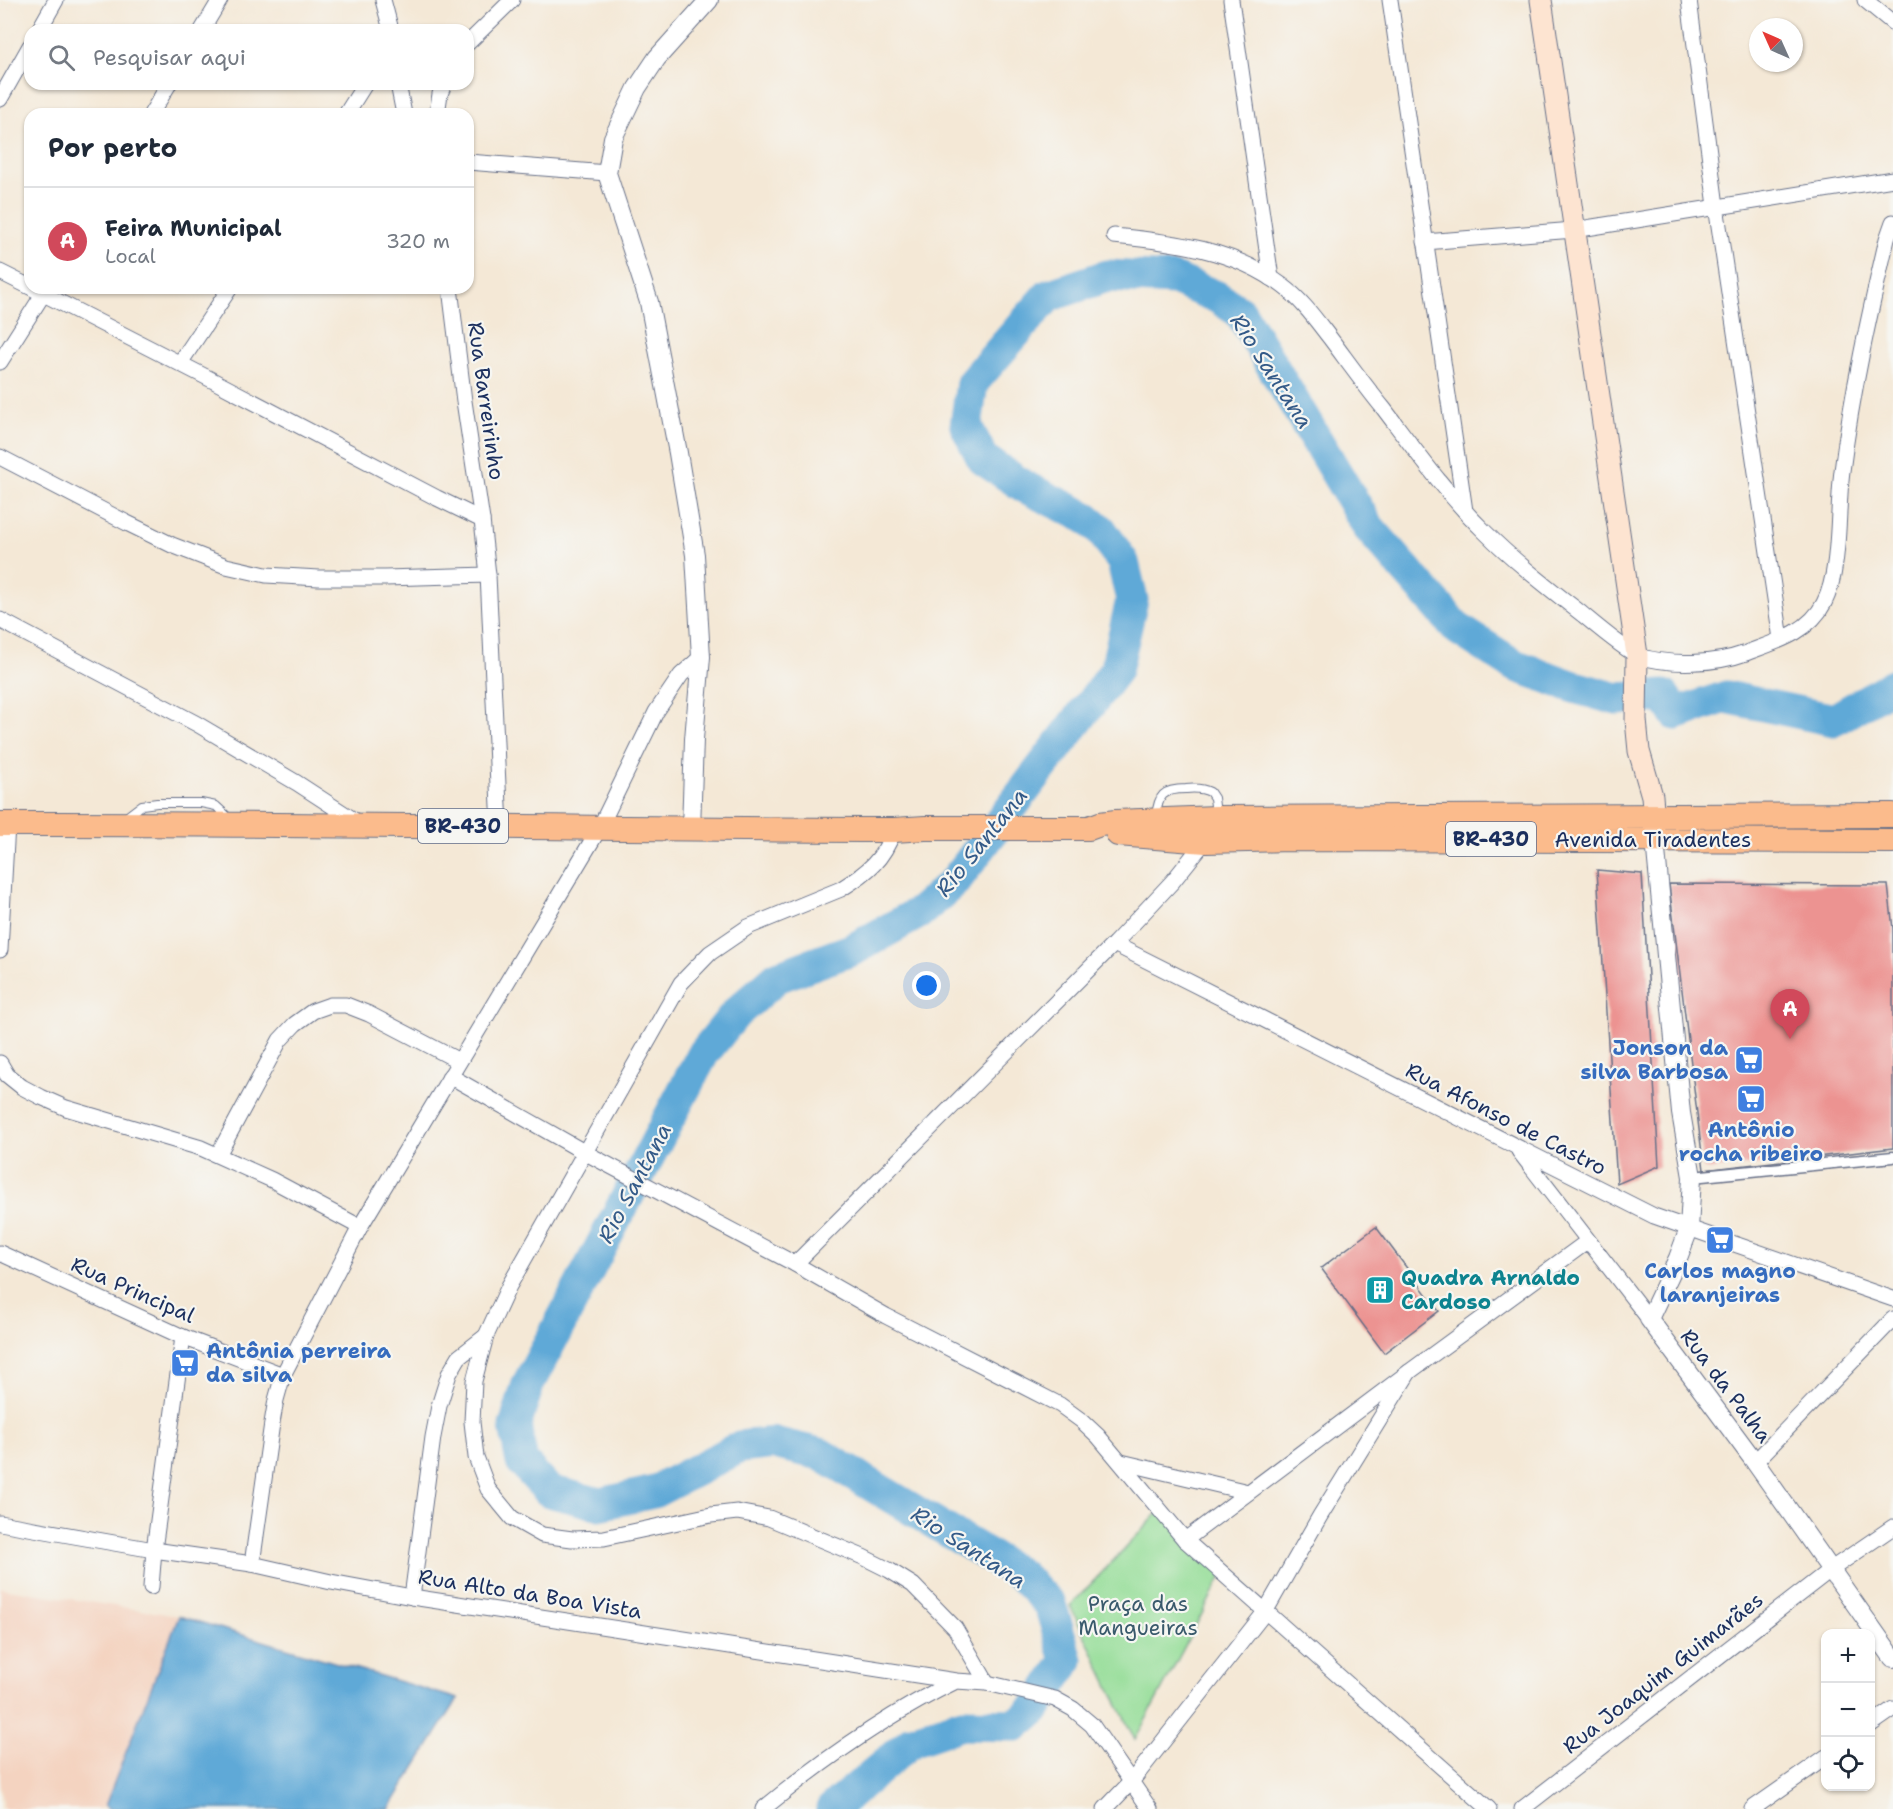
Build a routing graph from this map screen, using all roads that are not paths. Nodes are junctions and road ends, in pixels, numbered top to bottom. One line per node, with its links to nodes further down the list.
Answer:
1 (56, 0): 12 (street)
2 (220, 0): 13 (street)
3 (383, 0): 14 (street)
4 (512, 0): 15 (street)
5 (709, 0): 27 (street)
6 (1231, 0): 35 (street)
7 (1390, 0): 33 (street)
8 (1541, 0): 31 (main road)
9 (1689, 0): 29 (street)
10 (1865, 0): 11 (street)
11 (1893, 22)
12 (42, 24)
13 (206, 24)
14 (389, 24)
15 (474, 37)
16 (24, 57): 21 (street)
17 (165, 90): 22 (street)
18 (361, 90): 23 (street)
19 (399, 90): 24 (street)
20 (442, 90): 25 (street)
21 (0, 99)
22 (155, 108)
23 (350, 108)
24 (403, 108)
25 (438, 108)
26 (474, 162): 27 (street)
27 (607, 172): 50 (street)
28 (1893, 179): 29 (street)
29 (1716, 206): 31 (street); 48 (street)
30 (1893, 222): 48 (street)
31 (1575, 230): 33 (street); 49 (main road)
32 (1114, 236): 35 (street)
33 (1425, 242): 44 (street)
34 (0, 272): 36 (street)
35 (1271, 278): 44 (street)
36 (24, 283)
37 (35, 294): 41 (street)
38 (48, 294): 42 (street)
39 (226, 294): 42 (street)
40 (451, 294): 45 (street, Rua Barreirinho)
41 (0, 362)
42 (180, 363): 45 (street)
43 (0, 457): 46 (street)
44 (1465, 511): 49 (street)
45 (482, 520): 46 (street, Rua Barreirinho)
46 (488, 576): 55 (street, Rua Barreirinho)
47 (0, 620): 54 (street)
48 (1781, 639): 49 (street)
49 (1637, 655): 59 (main road)
50 (701, 657): 56 (street); 57 (street)
51 (1893, 815): 59 (main road, BR-430)
52 (1216, 818): 58 (main road, BR-430); 59 (main road, BR-430); 61 (street)
53 (3, 824): 54 (main road, BR-430); 64 (street)
54 (360, 824): 55 (main road, BR-430)
55 (500, 827): 56 (main road, BR-430)
56 (599, 829): 57 (main road, BR-430); 65 (street)
57 (691, 829): 60 (main road, BR-430)
58 (1155, 829): 60 (main road, Avenida Tiradentes / BR-430); 61 (main road, Avenida Tiradentes / BR-430)
59 (1655, 829): 61 (main road, Avenida Tiradentes / BR-430); 62 (main road, Avenida Tiradentes / BR-430); 72 (street)
60 (894, 830): 69 (street)
61 (1206, 841): 63 (street)
62 (1893, 841)
63 (1113, 945): 68 (street, Rua Afonso de Castro); 77 (street)
64 (0, 950)
65 (459, 1061): 67 (street); 70 (street)
66 (0, 1063): 70 (street)
67 (450, 1076): 69 (street); 73 (street)
68 (1515, 1146): 74 (street, Rua Afonso de Castro); 75 (street, Rua da Palha)
69 (584, 1152): 77 (street); 81 (street)
70 (218, 1155): 73 (street)
71 (1893, 1157): 72 (street)
72 (1692, 1177): 74 (street)
73 (360, 1227): 84 (street)
74 (1689, 1229): 78 (street, Rua Afonso de Castro); 79 (street)
75 (1588, 1241): 79 (street, Rua da Palha); 83 (street)
76 (0, 1253): 82 (street, Rua Principal)
77 (795, 1264): 85 (street)
78 (1893, 1299)
79 (1649, 1319): 86 (street, Rua da Palha)
80 (1893, 1319): 86 (street)
81 (486, 1336): 95 (street); 99 (street)
82 (183, 1337): 84 (street, Rua Principal); 91 (street)
83 (1409, 1372): 87 (street); 96 (street)
84 (283, 1375): 92 (street)
85 (1120, 1462): 87 (street); 90 (street)
86 (1755, 1462): 93 (street, Rua da Palha)
87 (1248, 1492): 90 (street)
88 (0, 1523): 91 (street, Rua Alto da Boa Vista)
89 (1893, 1527): 93 (street, Rua Joaquim Guimarães)
90 (1185, 1540): 96 (street)
91 (154, 1550): 92 (street, Rua Alto da Boa Vista); 94 (street)
92 (252, 1564): 95 (street, Rua Alto da Boa Vista)
93 (1830, 1570): 97 (street, Rua da Palha); 108 (street, Rua Joaquim Guimarães)
94 (151, 1587)
95 (412, 1597): 98 (street, Rua Alto da Boa Vista)
96 (1265, 1612): 103 (street); 107 (street)
97 (1892, 1653)
98 (956, 1681): 99 (street, Rua Alto da Boa Vista); 104 (street)
99 (987, 1683): 103 (street, Rua Alto da Boa Vista)
100 (1893, 1709): 101 (street)
101 (1875, 1722)
102 (1821, 1761): 109 (street)
103 (1131, 1782): 105 (street); 106 (street)
104 (763, 1809)
105 (1105, 1809)
106 (1150, 1809)
107 (1489, 1809)
108 (1522, 1809)
109 (1752, 1809)

